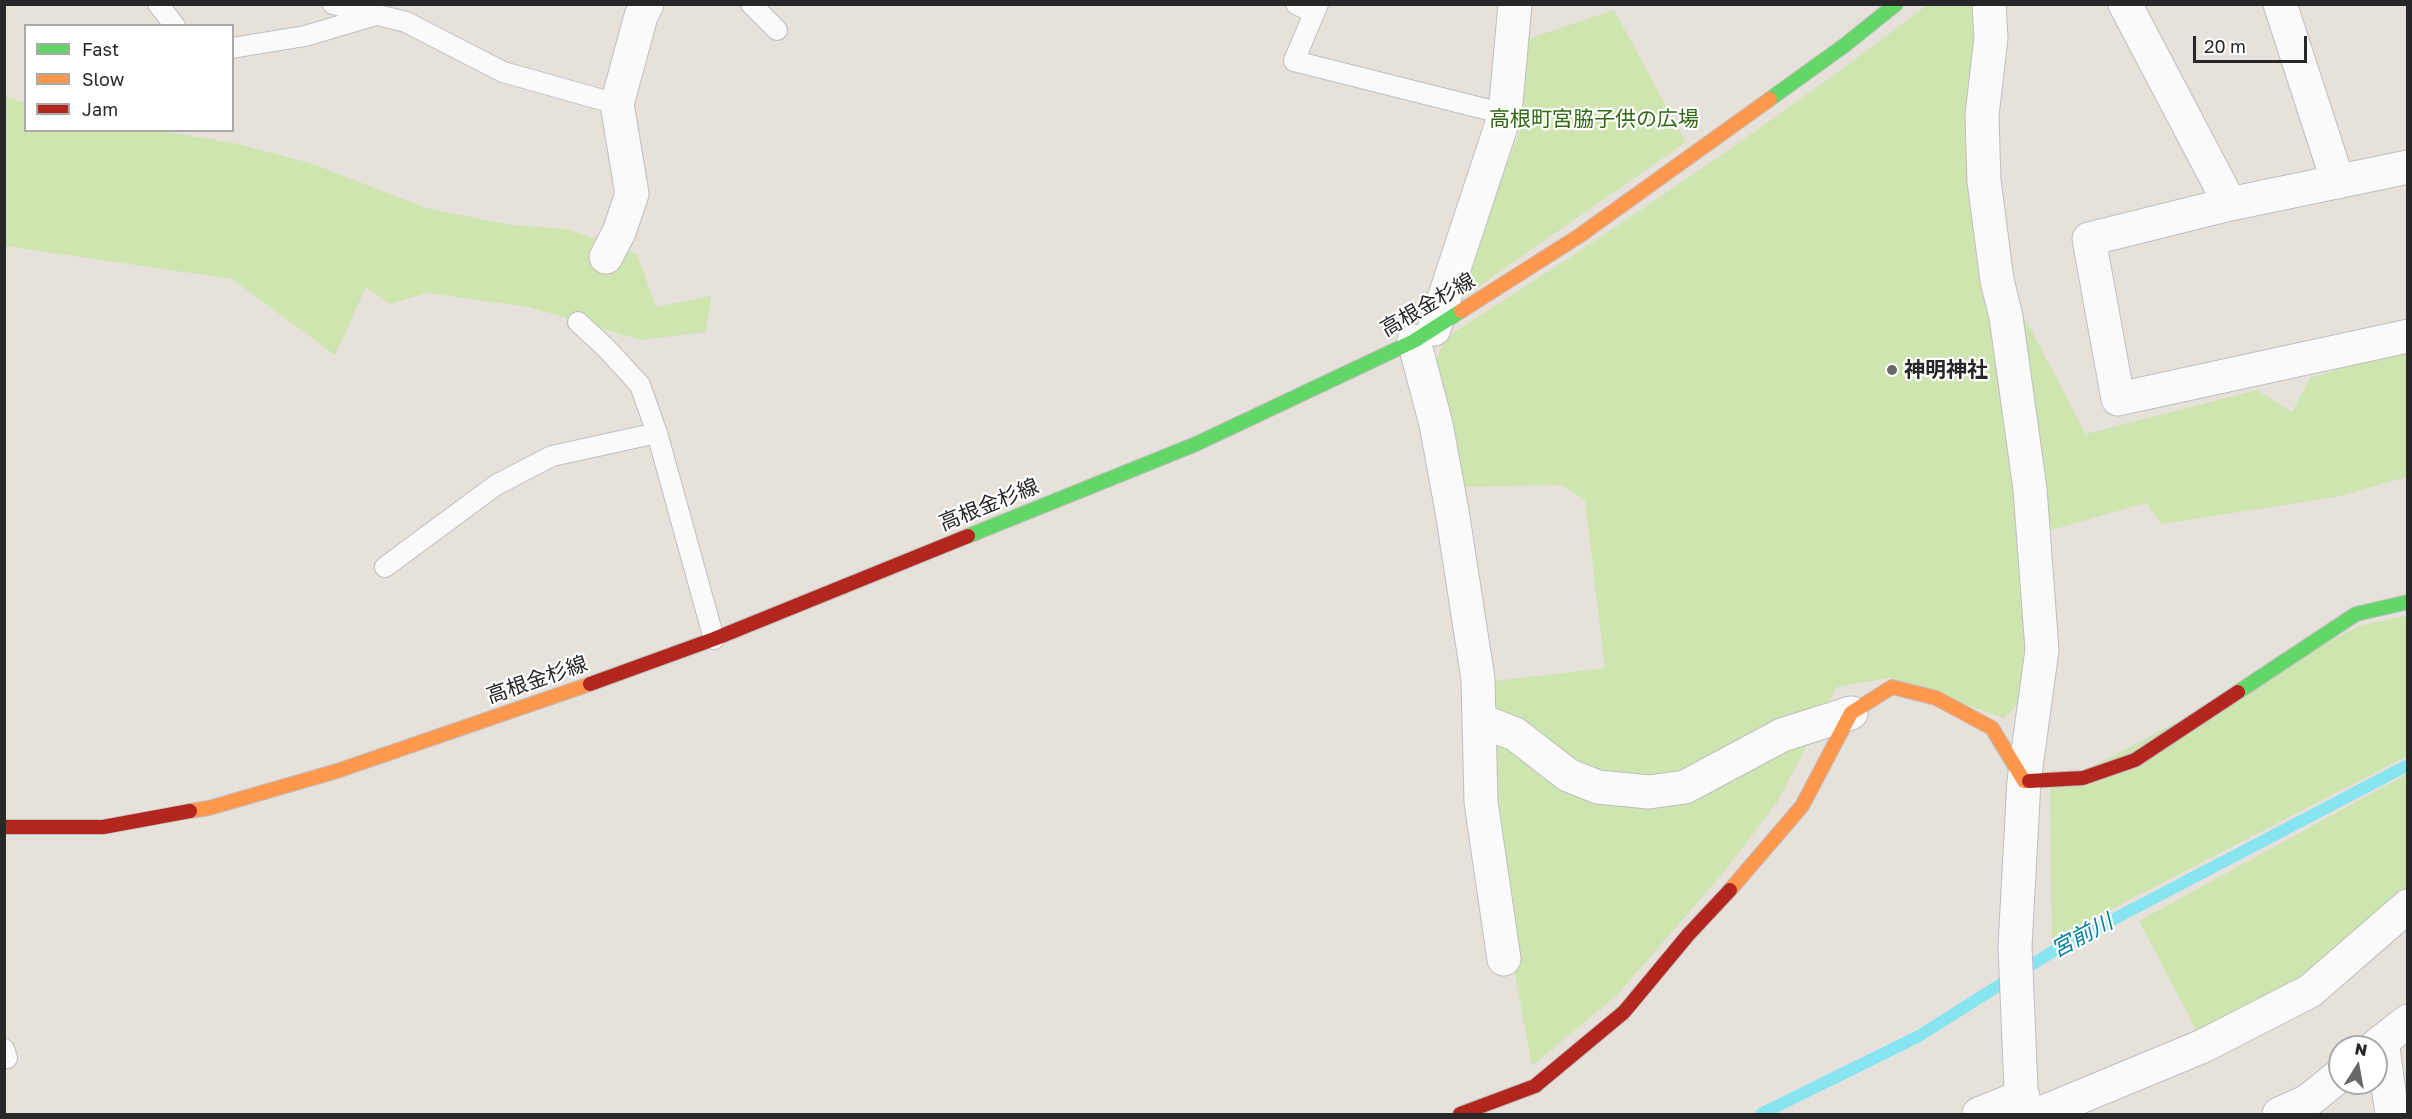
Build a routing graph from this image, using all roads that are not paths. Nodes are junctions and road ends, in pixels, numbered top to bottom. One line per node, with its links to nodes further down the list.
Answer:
1 (158, 4): 13 (lane)
2 (333, 4): 12 (lane)
3 (647, 4): 16 (street)
4 (751, 4): 14 (lane)
5 (1296, 4): 11 (lane)
6 (1515, 4): 17 (street)
7 (1896, 4): 23 (street, 高根金杉線)
8 (1989, 4): 31 (street)
9 (2125, 4): 20 (street)
10 (2280, 4): 19 (street)
11 (1316, 9): 17 (lane)
12 (376, 15): 15 (lane); 16 (lane)
13 (173, 24)
14 (777, 30)
15 (234, 48)
16 (617, 104): 21 (street)
17 (1505, 114): 23 (street)
18 (2408, 167): 19 (street)
19 (2338, 182): 20 (street)
20 (2230, 204): 24 (street)
21 (606, 257)
22 (578, 322): 25 (lane)
23 (1424, 335): 28 (street, 高根金杉線); 30 (street)
24 (2408, 336)
25 (657, 433): 26 (lane); 28 (lane)
26 (385, 567)
27 (2408, 602): 31 (street)
28 (714, 639): 32 (street, 高根金杉線)
29 (1851, 712): 30 (street); 31 (street); 40 (street)
30 (1479, 720): 34 (street)
31 (2024, 781): 39 (street)
32 (4, 826)
33 (2408, 906): 39 (street)
34 (1504, 959)
35 (2408, 1021): 36 (street)
36 (2388, 1036)
37 (2328, 1085): 42 (street)
38 (2388, 1094): 43 (street)
39 (2028, 1108): 41 (street)
40 (1460, 1114)
41 (1979, 1114)
42 (2280, 1114)
43 (2392, 1114)

